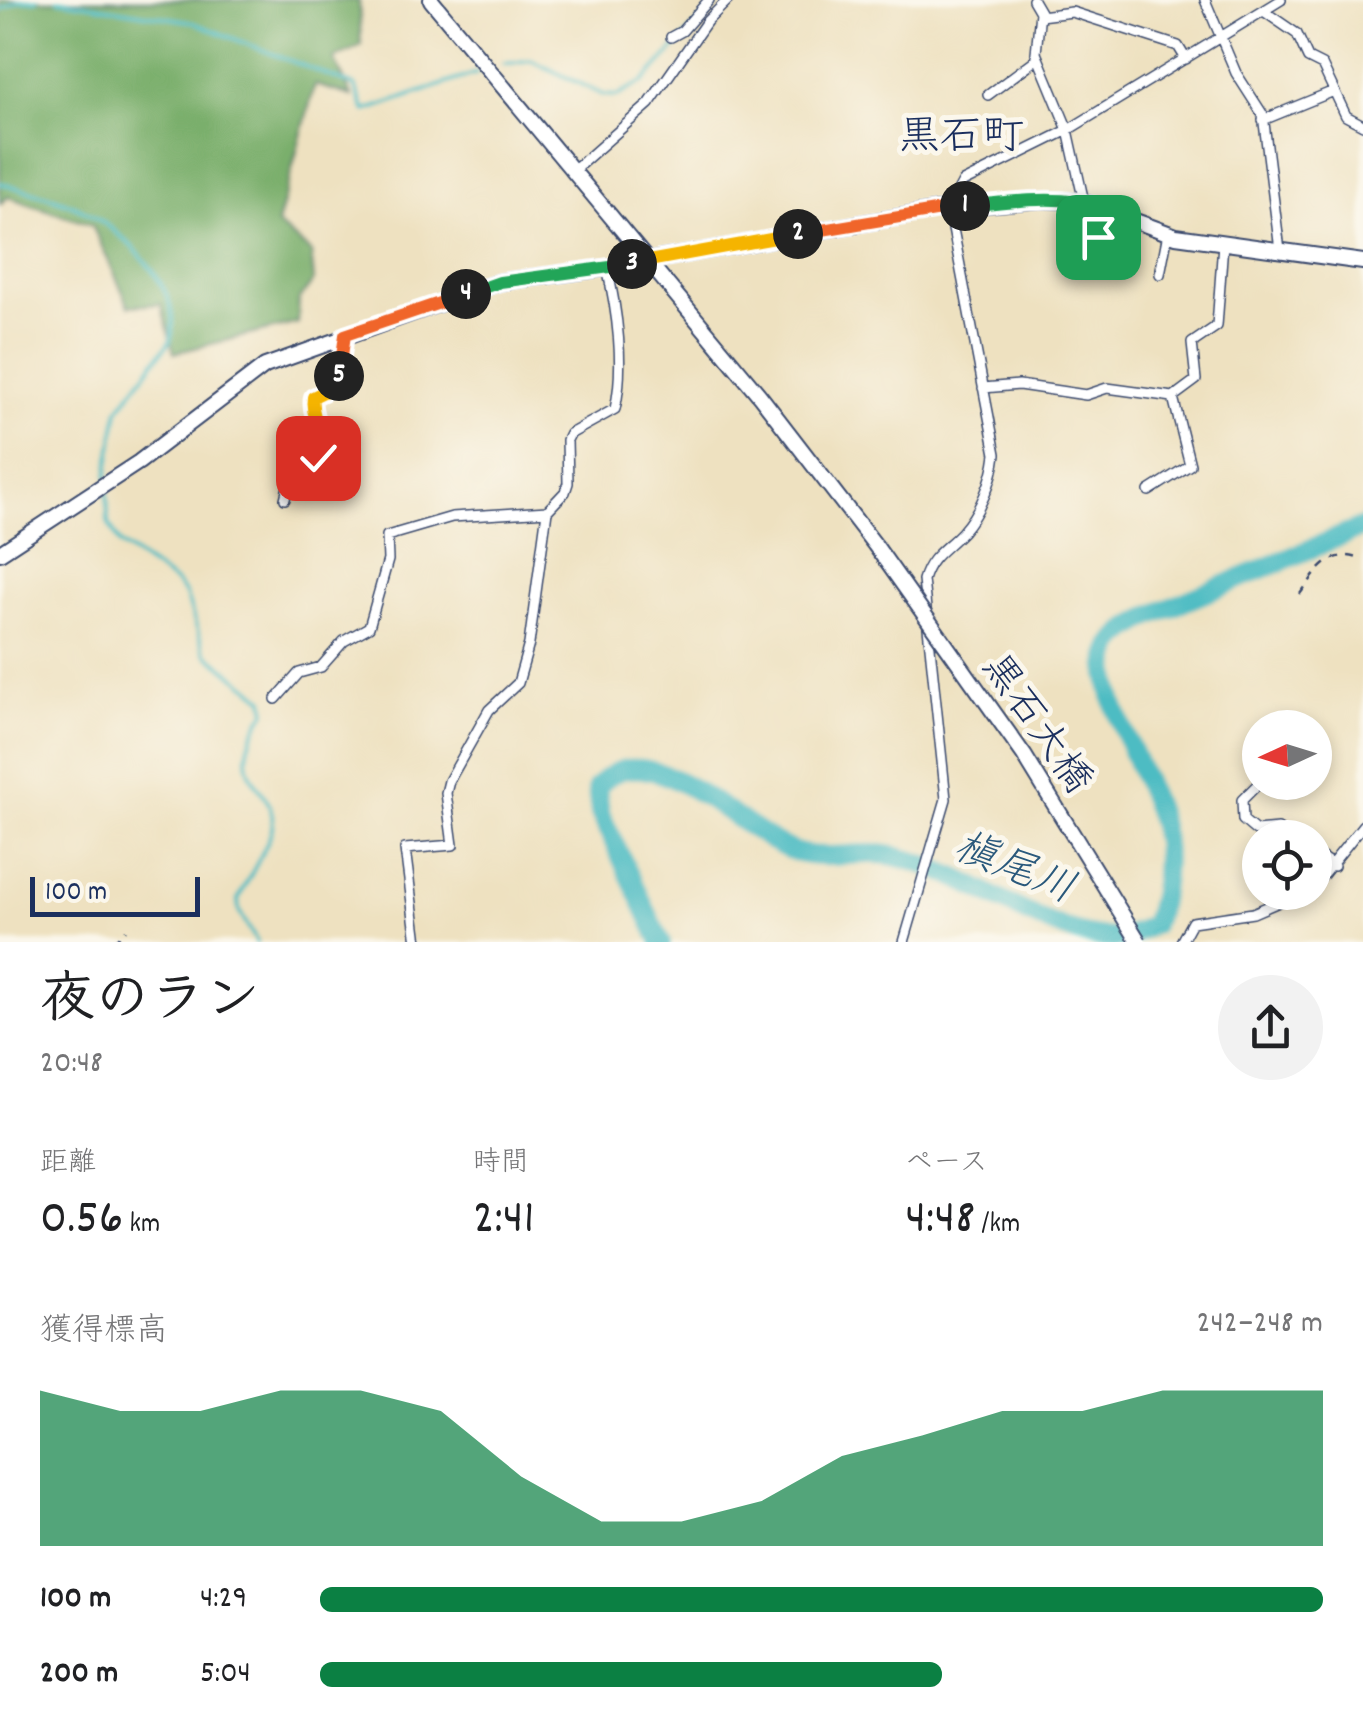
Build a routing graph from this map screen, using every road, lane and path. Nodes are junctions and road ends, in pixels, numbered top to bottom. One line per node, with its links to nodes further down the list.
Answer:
1 (431, 0): 18 (street, 黒石大橋)
2 (709, 0): 9 (street)
3 (728, 0): 18 (street)
4 (1033, 0): 8 (street)
5 (1205, 0): 10 (street)
6 (1281, 0): 7 (street)
7 (1268, 7): 10 (street); 13 (street)
8 (1040, 16): 11 (street); 12 (street)
9 (671, 36)
10 (1220, 37): 12 (street); 15 (street)
11 (1038, 58): 14 (street); 17 (street)
12 (1186, 59): 17 (street)
13 (1334, 91): 15 (street); 16 (street)
14 (988, 95)
15 (1264, 120): 25 (street)
16 (1363, 125)
17 (1068, 130): 19 (street); 20 (street)
18 (572, 172): 26 (street, 黒石大橋)
19 (1084, 202): 20 (street); 21 (street)
20 (949, 208): 26 (street); 31 (street)
21 (1104, 208): 22 (street); 24 (street)
22 (1168, 233): 23 (street); 29 (street)
23 (1223, 243): 25 (street); 32 (street)
24 (1063, 248)
25 (1280, 250): 27 (street)
26 (646, 261): 28 (street); 47 (street, 黒石大橋, bridge)
27 (1363, 262)
28 (607, 268): 30 (street); 35 (street)
29 (1160, 274)
30 (345, 335): 34 (street); 36 (street)
31 (983, 388): 32 (street); 46 (street)
32 (1173, 396): 33 (street)
33 (1148, 491)
34 (285, 499)
35 (547, 511): 39 (street); 45 (street)
36 (0, 553)
37 (1363, 560): 38 (path)
38 (1300, 594)
39 (276, 699)
40 (1363, 825): 41 (street)
41 (1334, 866)
42 (1259, 910): 48 (street)
43 (126, 930): 44 (path)
44 (114, 942)
45 (417, 942)
46 (904, 942)
47 (1138, 942)
48 (1181, 942)

